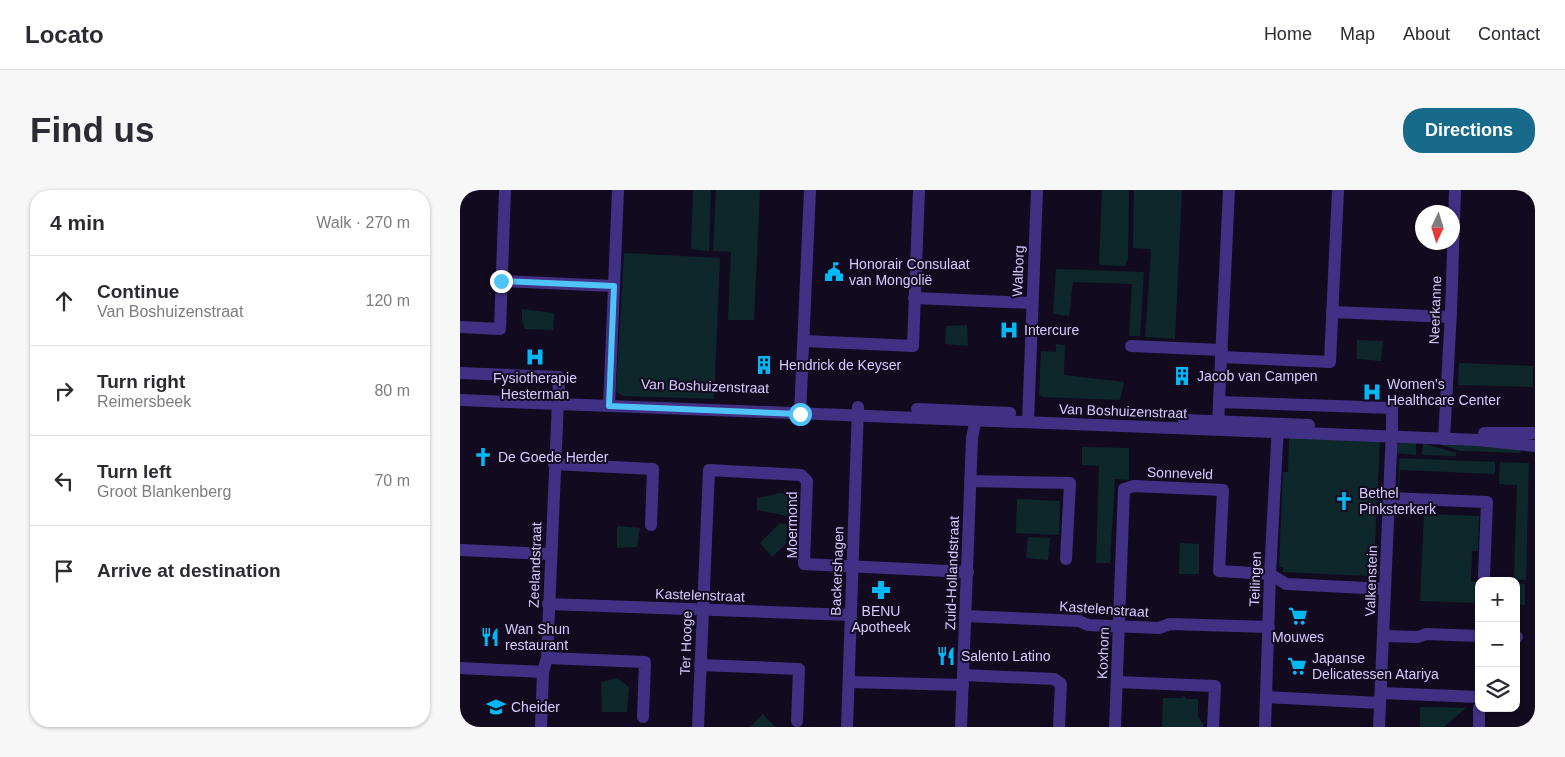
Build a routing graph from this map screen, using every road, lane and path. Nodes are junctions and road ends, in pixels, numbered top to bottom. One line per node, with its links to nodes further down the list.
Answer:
1 (505, 190): 9 (street)
2 (618, 190): 10 (street)
3 (810, 190): 16 (street)
4 (919, 190): 11 (street)
5 (1036, 190): 12 (street, Walborg)
6 (1229, 190): 18 (street)
7 (1338, 190): 13 (street)
8 (1455, 190): 14 (street, Neerkanne)
9 (501, 281): 10 (street); 15 (street)
10 (614, 286): 23 (street)
11 (914, 298): 12 (street); 16 (street)
12 (1031, 303): 28 (street, Walborg)
13 (1332, 312): 14 (street); 18 (street)
14 (1450, 317): 33 (street, Neerkanne)
15 (460, 327)
16 (804, 341): 25 (street)
17 (1131, 346): 18 (street)
18 (1222, 354): 24 (street)
19 (460, 373): 22 (street)
20 (460, 392): 22 (street, Van Boshuizenstraat)
21 (460, 400): 22 (street, Van Boshuizenstraat)
22 (557, 400): 23 (street, Van Boshuizenstraat); 35 (street, Zeelandstraat)
23 (609, 402): 25 (street, Van Boshuizenstraat)
24 (1219, 402): 29 (street); 31 (street)
25 (800, 409): 26 (street, Van Boshuizenstraat)
26 (858, 412): 27 (street, Van Boshuizenstraat); 44 (street, Backershagen)
27 (976, 416): 28 (street, Van Boshuizenstraat); 37 (street, Zuid-Hollandstraat)
28 (1028, 418): 29 (street, Van Boshuizenstraat)
29 (1218, 425): 30 (street, Van Boshuizenstraat)
30 (1278, 428): 31 (street, Van Boshuizenstraat); 46 (street, Teilingen)
31 (1392, 433): 33 (street, Van Boshuizenstraat); 39 (street, Valkenstein)
32 (1535, 433): 33 (street, Van Boshuizenstraat)
33 (1444, 435): 34 (street, Van Boshuizenstraat)
34 (1535, 446)
35 (554, 464): 40 (street); 42 (street, Zeelandstraat)
36 (709, 470): 44 (street, Moermond); 50 (street, Ter Hooge)
37 (970, 481): 43 (street); 45 (street, Zuid-Hollandstraat)
38 (1124, 489): 46 (street, Sonneveld); 53 (street, Koxhorn)
39 (1389, 498): 47 (street); 48 (street, Valkenstein)
40 (651, 525)
41 (460, 550): 42 (street)
42 (550, 554): 49 (street, Zeelandstraat)
43 (1066, 559)
44 (852, 566): 45 (street); 51 (street, Backershagen)
45 (968, 572): 52 (street, Zuid-Hollandstraat)
46 (1270, 574): 48 (street); 54 (street, Teilingen)
47 (1484, 576)
48 (1385, 589): 55 (street, Valkenstein)
49 (548, 604): 50 (street, Kastelenstraat); 57 (street, Zeelandstraat)
50 (702, 610): 51 (street, Kastelenstraat); 58 (street, Ter Hooge)
51 (851, 615): 62 (street, Backershagen)
52 (966, 616): 53 (street, Kastelenstraat); 61 (street, Zuid-Hollandstraat)
53 (1119, 626): 54 (street, Kastelenstraat); 63 (street, Koxhorn)
54 (1269, 627): 64 (street, Teilingen)
55 (1384, 636): 56 (street); 66 (street, Valkenstein)
56 (1475, 636)
57 (547, 658): 60 (street, Zeelandstraat); 68 (street)
58 (700, 665): 69 (street); 71 (street, Ter Hooge)
59 (460, 668): 60 (street)
60 (543, 672): 70 (street, Zeelandstraat)
61 (963, 680): 62 (street); 73 (street, Zuid-Hollandstraat); 74 (street)
62 (849, 682): 72 (street, Backershagen)
63 (1117, 682): 75 (street, Koxhorn); 76 (street)
64 (1266, 697): 66 (street); 77 (street, Teilingen)
65 (1475, 697): 66 (street)
66 (1381, 698): 78 (street, Valkenstein)
67 (1479, 712): 79 (street)
68 (643, 716)
69 (797, 721)
70 (541, 727)
71 (698, 727)
72 (847, 727)
73 (961, 727)
74 (1059, 727)
75 (1115, 727)
76 (1213, 727)
77 (1265, 727)
78 (1379, 727)
79 (1479, 727)

